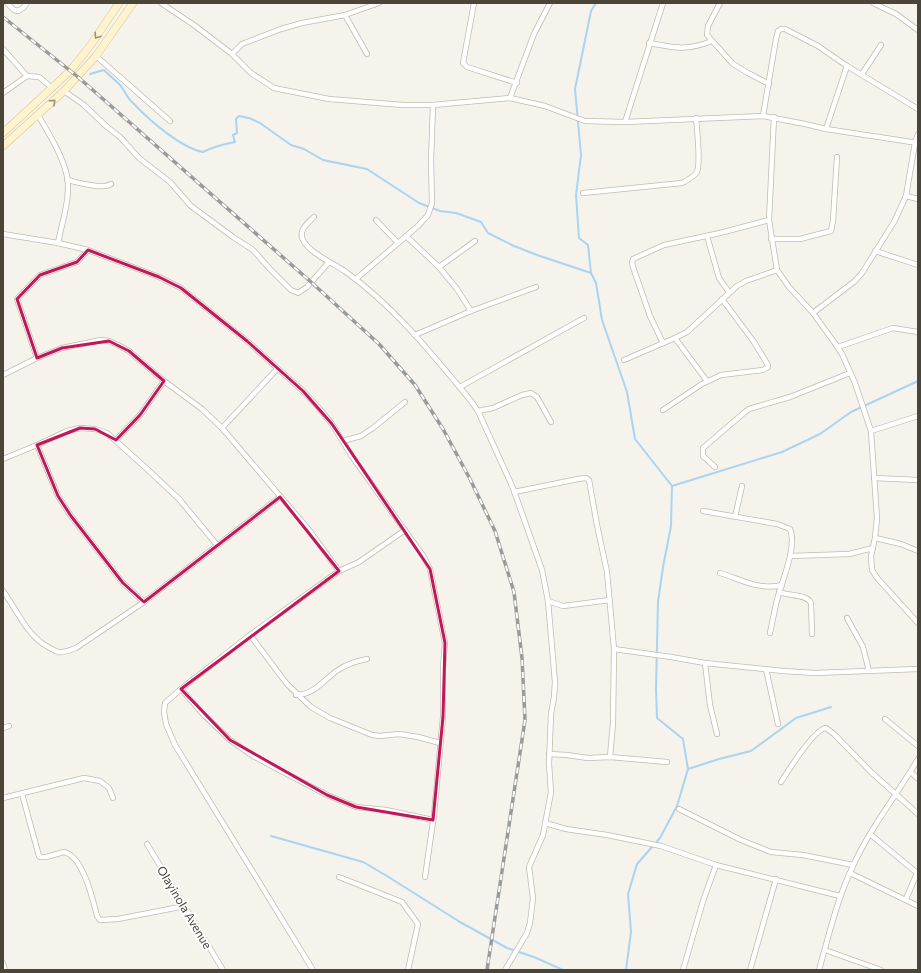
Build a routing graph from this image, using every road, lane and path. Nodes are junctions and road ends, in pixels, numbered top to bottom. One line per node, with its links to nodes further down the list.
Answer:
1 (7, 3): 2 (street)
2 (27, 3)
3 (119, 3): 24 (main road, one-way to 24)
4 (133, 3): 20 (main road)
5 (161, 3): 18 (street)
6 (379, 3): 12 (street)
7 (474, 3): 26 (street)
8 (550, 3): 26 (street)
9 (662, 3): 15 (street)
10 (720, 3): 14 (street)
11 (873, 3): 13 (street)
12 (345, 15): 18 (street); 19 (street)
13 (918, 30)
14 (712, 41): 15 (street); 27 (street)
15 (649, 43): 39 (street)
16 (880, 45): 22 (street)
17 (3, 49): 23 (street)
18 (232, 54): 32 (street)
19 (367, 54)
20 (96, 56): 25 (main road); 38 (street)
21 (847, 66): 22 (street); 27 (street); 40 (street)
22 (862, 74): 33 (street)
23 (27, 76): 28 (street); 30 (street)
24 (64, 77): 25 (main road); 28 (main road)
25 (71, 83): 29 (main road)
26 (517, 83): 31 (street)
27 (769, 84): 35 (street)
28 (52, 88): 41 (main road)
29 (64, 91): 34 (main road, one-way to 29); 63 (street)
30 (3, 93)
31 (510, 98): 32 (street); 39 (street)
32 (433, 105): 55 (street)
33 (918, 109)
34 (38, 115): 44 (main road); 46 (street)
35 (763, 116): 36 (street); 37 (street)
36 (774, 117): 40 (street); 53 (street)
37 (696, 118): 39 (street); 48 (street)
38 (170, 121)
39 (625, 122)
40 (826, 129): 43 (street)
41 (3, 133)
42 (918, 134): 43 (street)
43 (916, 143): 49 (street)
44 (3, 146)
45 (838, 157): 57 (street)
46 (67, 180): 47 (street); 59 (street)
47 (111, 184)
48 (583, 193)
49 (906, 196): 50 (street); 62 (street)
50 (918, 199)
51 (314, 217): 63 (street)
52 (376, 220): 60 (street)
53 (769, 220): 56 (street); 57 (street)
54 (3, 234): 59 (street)
55 (406, 236): 60 (street); 65 (street)
56 (707, 236): 69 (street); 77 (street)
57 (771, 239): 66 (street)
58 (475, 241): 65 (street)
59 (58, 243): 61 (street)
60 (398, 243): 67 (street)
61 (88, 250): 79 (street); 81 (street)
62 (875, 251): 64 (street); 72 (street)
63 (329, 262): 67 (street)
64 (918, 265)
65 (439, 267): 71 (street)
66 (777, 270): 69 (street); 72 (street)
67 (356, 279): 75 (street)
68 (536, 287): 71 (street)
69 (730, 292): 70 (street)
70 (722, 299): 76 (street); 85 (street)
71 (471, 311): 75 (street)
72 (813, 313): 78 (street)
73 (584, 318): 86 (street)
74 (918, 332): 78 (street)
75 (415, 334): 86 (street)
76 (675, 338): 77 (street); 85 (street)
77 (663, 343): 80 (street)
78 (838, 348): 82 (street)
79 (37, 358): 83 (street); 84 (street)
80 (624, 360)
81 (277, 369): 92 (street); 95 (street)
82 (850, 373): 93 (street); 98 (street)
83 (3, 375)
84 (164, 381): 92 (street); 94 (street)
85 (707, 382): 88 (street)
86 (460, 387): 89 (street)
87 (405, 402): 95 (street)
88 (663, 410)
89 (478, 411): 91 (street); 102 (street)
90 (918, 416): 93 (street)
91 (551, 422)
92 (222, 428): 103 (street)
93 (872, 431): 99 (street)
94 (116, 440): 96 (street); 108 (street)
95 (342, 441): 106 (street)
96 (37, 445): 97 (street); 119 (street)
97 (3, 459)
98 (715, 467)
99 (874, 478): 100 (street); 107 (street)
100 (918, 480)
101 (742, 486): 105 (street)
102 (514, 492): 117 (street); 118 (street)
103 (280, 497): 108 (street); 112 (street)
104 (703, 511): 105 (street)
105 (735, 517): 111 (street)
106 (405, 530): 112 (street); 138 (street)
107 (875, 538): 109 (street); 110 (street)
108 (217, 545): 119 (street)
109 (873, 548): 111 (street); 121 (street)
110 (918, 551)
111 (790, 556): 114 (street)
112 (339, 571): 124 (street)
113 (720, 573): 114 (street)
114 (782, 585): 116 (street)
115 (3, 591): 119 (street)
116 (779, 592): 122 (street); 123 (street)
117 (548, 600): 118 (street); 140 (street)
118 (610, 600): 125 (street)
119 (144, 602)
120 (847, 618): 130 (street)
121 (918, 623)
122 (770, 632)
123 (812, 634)
124 (250, 635): 131 (street); 132 (street)
125 (614, 649): 127 (street); 141 (street)
126 (367, 659): 132 (street)
127 (705, 663): 128 (street); 137 (street)
128 (766, 669): 130 (street); 134 (street)
129 (918, 669): 130 (street)
130 (869, 671)
131 (181, 689): 153 (street); 171 (street)
132 (296, 695): 138 (street)
133 (885, 719): 139 (street)
134 (778, 724)
135 (9, 726): 136 (street)
136 (3, 728)
137 (717, 734)
138 (440, 743): 153 (street)
139 (918, 746)
140 (549, 754): 141 (street); 154 (street)
141 (610, 757): 143 (street)
142 (918, 759): 144 (street)
143 (667, 762)
144 (911, 772): 145 (street); 148 (street)
145 (918, 779)
146 (781, 782): 148 (street)
147 (22, 794): 149 (street); 150 (street); 165 (street)
148 (896, 796): 152 (street); 155 (street)
149 (3, 798)
150 (113, 798)
151 (679, 809): 158 (street)
152 (918, 814)
153 (433, 820): 161 (street)
154 (545, 823): 157 (street); 173 (street)
155 (870, 834): 158 (street); 164 (street)
156 (147, 844): 165 (street, Olayinola Avenue)
157 (716, 865): 162 (street); 174 (street)
158 (853, 865): 159 (street)
159 (850, 872): 163 (street); 164 (street)
160 (339, 877): 172 (street)
161 (425, 877)
162 (776, 879): 163 (street); 175 (street)
163 (840, 896): 167 (street)
164 (906, 899): 166 (street)
165 (185, 906): 170 (street, Olayinola Avenue)
166 (918, 906)
167 (824, 950): 176 (street); 177 (street)
168 (3, 963): 169 (street)
169 (5, 970)
170 (223, 970)
171 (313, 970)
172 (408, 970)
173 (505, 970)
174 (683, 970)
175 (750, 970)
176 (819, 970)
177 (881, 970)

